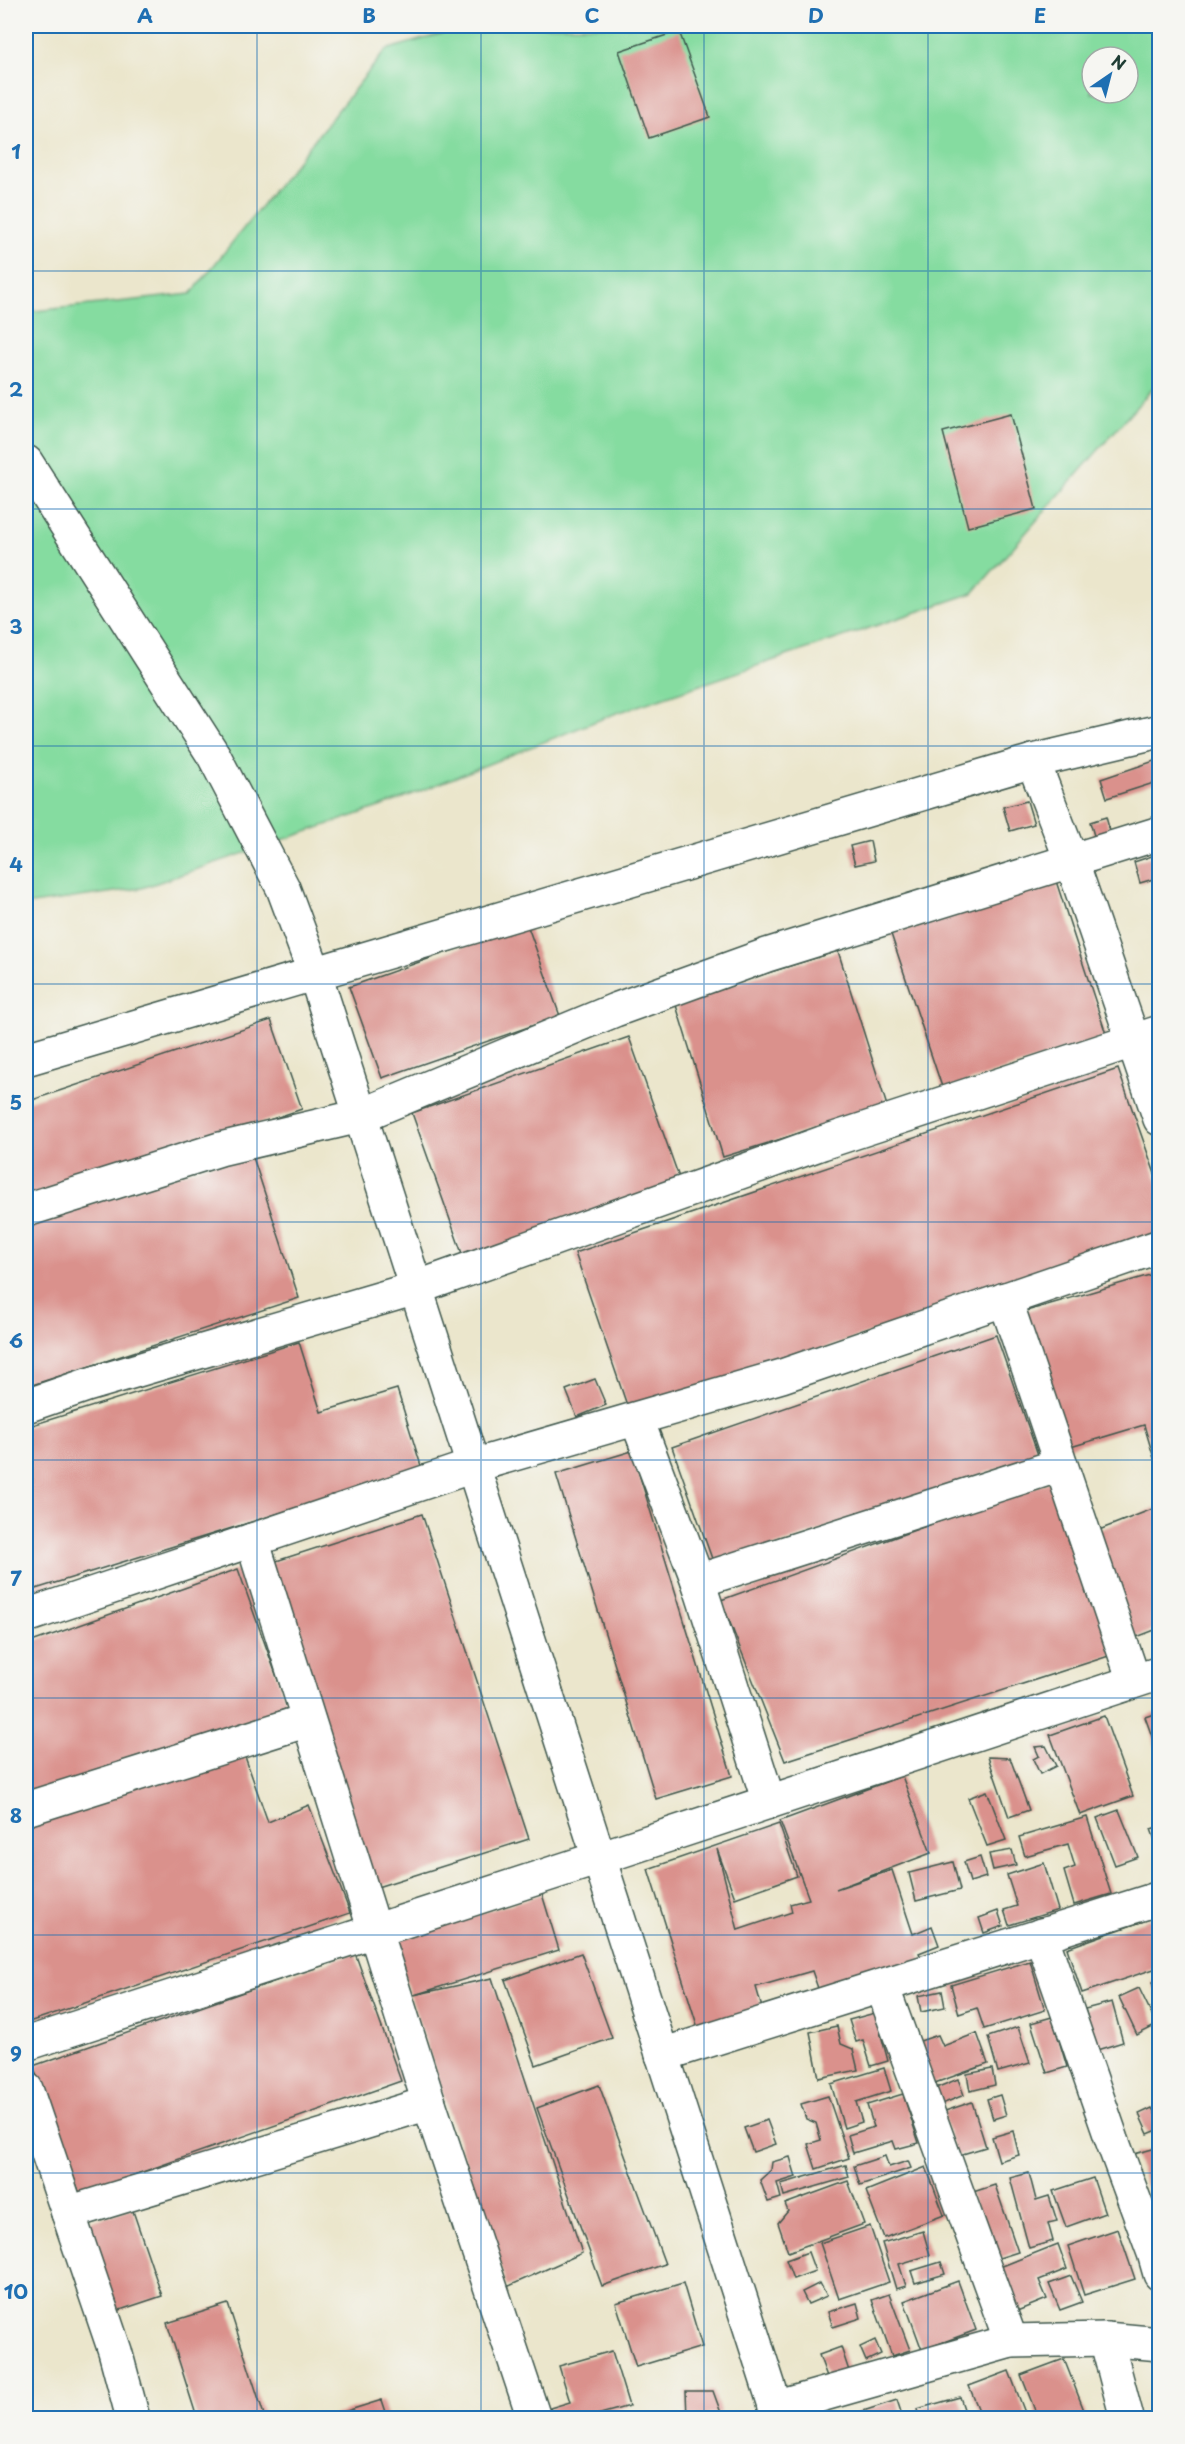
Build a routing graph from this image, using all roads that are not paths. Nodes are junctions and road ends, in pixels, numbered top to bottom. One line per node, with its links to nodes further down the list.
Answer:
1 (26, 462): 6 (street)
2 (1160, 731): 3 (street)
3 (1033, 761): 5 (street); 6 (street)
4 (1160, 833): 5 (street)
5 (1072, 862): 7 (street); 9 (street)
6 (315, 974): 8 (street); 9 (street)
7 (1146, 1037): 10 (street); 13 (street)
8 (26, 1059)
9 (360, 1116): 11 (street); 13 (street)
10 (1160, 1119)
11 (26, 1210)
12 (1160, 1246): 14 (street)
13 (416, 1288): 15 (street); 18 (street)
14 (1005, 1299): 16 (street); 17 (street)
15 (26, 1406)
16 (637, 1420): 18 (street); 20 (street)
17 (1060, 1465): 20 (street); 22 (street)
18 (473, 1466): 19 (street); 26 (street)
19 (252, 1540): 21 (street); 23 (street)
20 (698, 1581): 24 (street)
21 (26, 1616)
22 (1147, 1677): 24 (street)
23 (308, 1720): 25 (street); 28 (street)
24 (770, 1802): 26 (street)
25 (26, 1809)
26 (599, 1858): 28 (street); 32 (street)
27 (1160, 1898): 29 (street)
28 (374, 1931): 31 (street); 34 (street)
29 (1041, 1935): 30 (street); 36 (street)
30 (882, 1986): 32 (street); 38 (street)
31 (26, 2044)
32 (662, 2055): 40 (street)
33 (26, 2089): 35 (street)
34 (429, 2103): 35 (street); 42 (street)
35 (68, 2213): 41 (street)
36 (1160, 2274)
37 (1106, 2339): 38 (street); 39 (street); 43 (street)
38 (1011, 2341): 40 (street)
39 (1160, 2344)
40 (777, 2413)
41 (133, 2418)
42 (534, 2418)
43 (1127, 2418)

